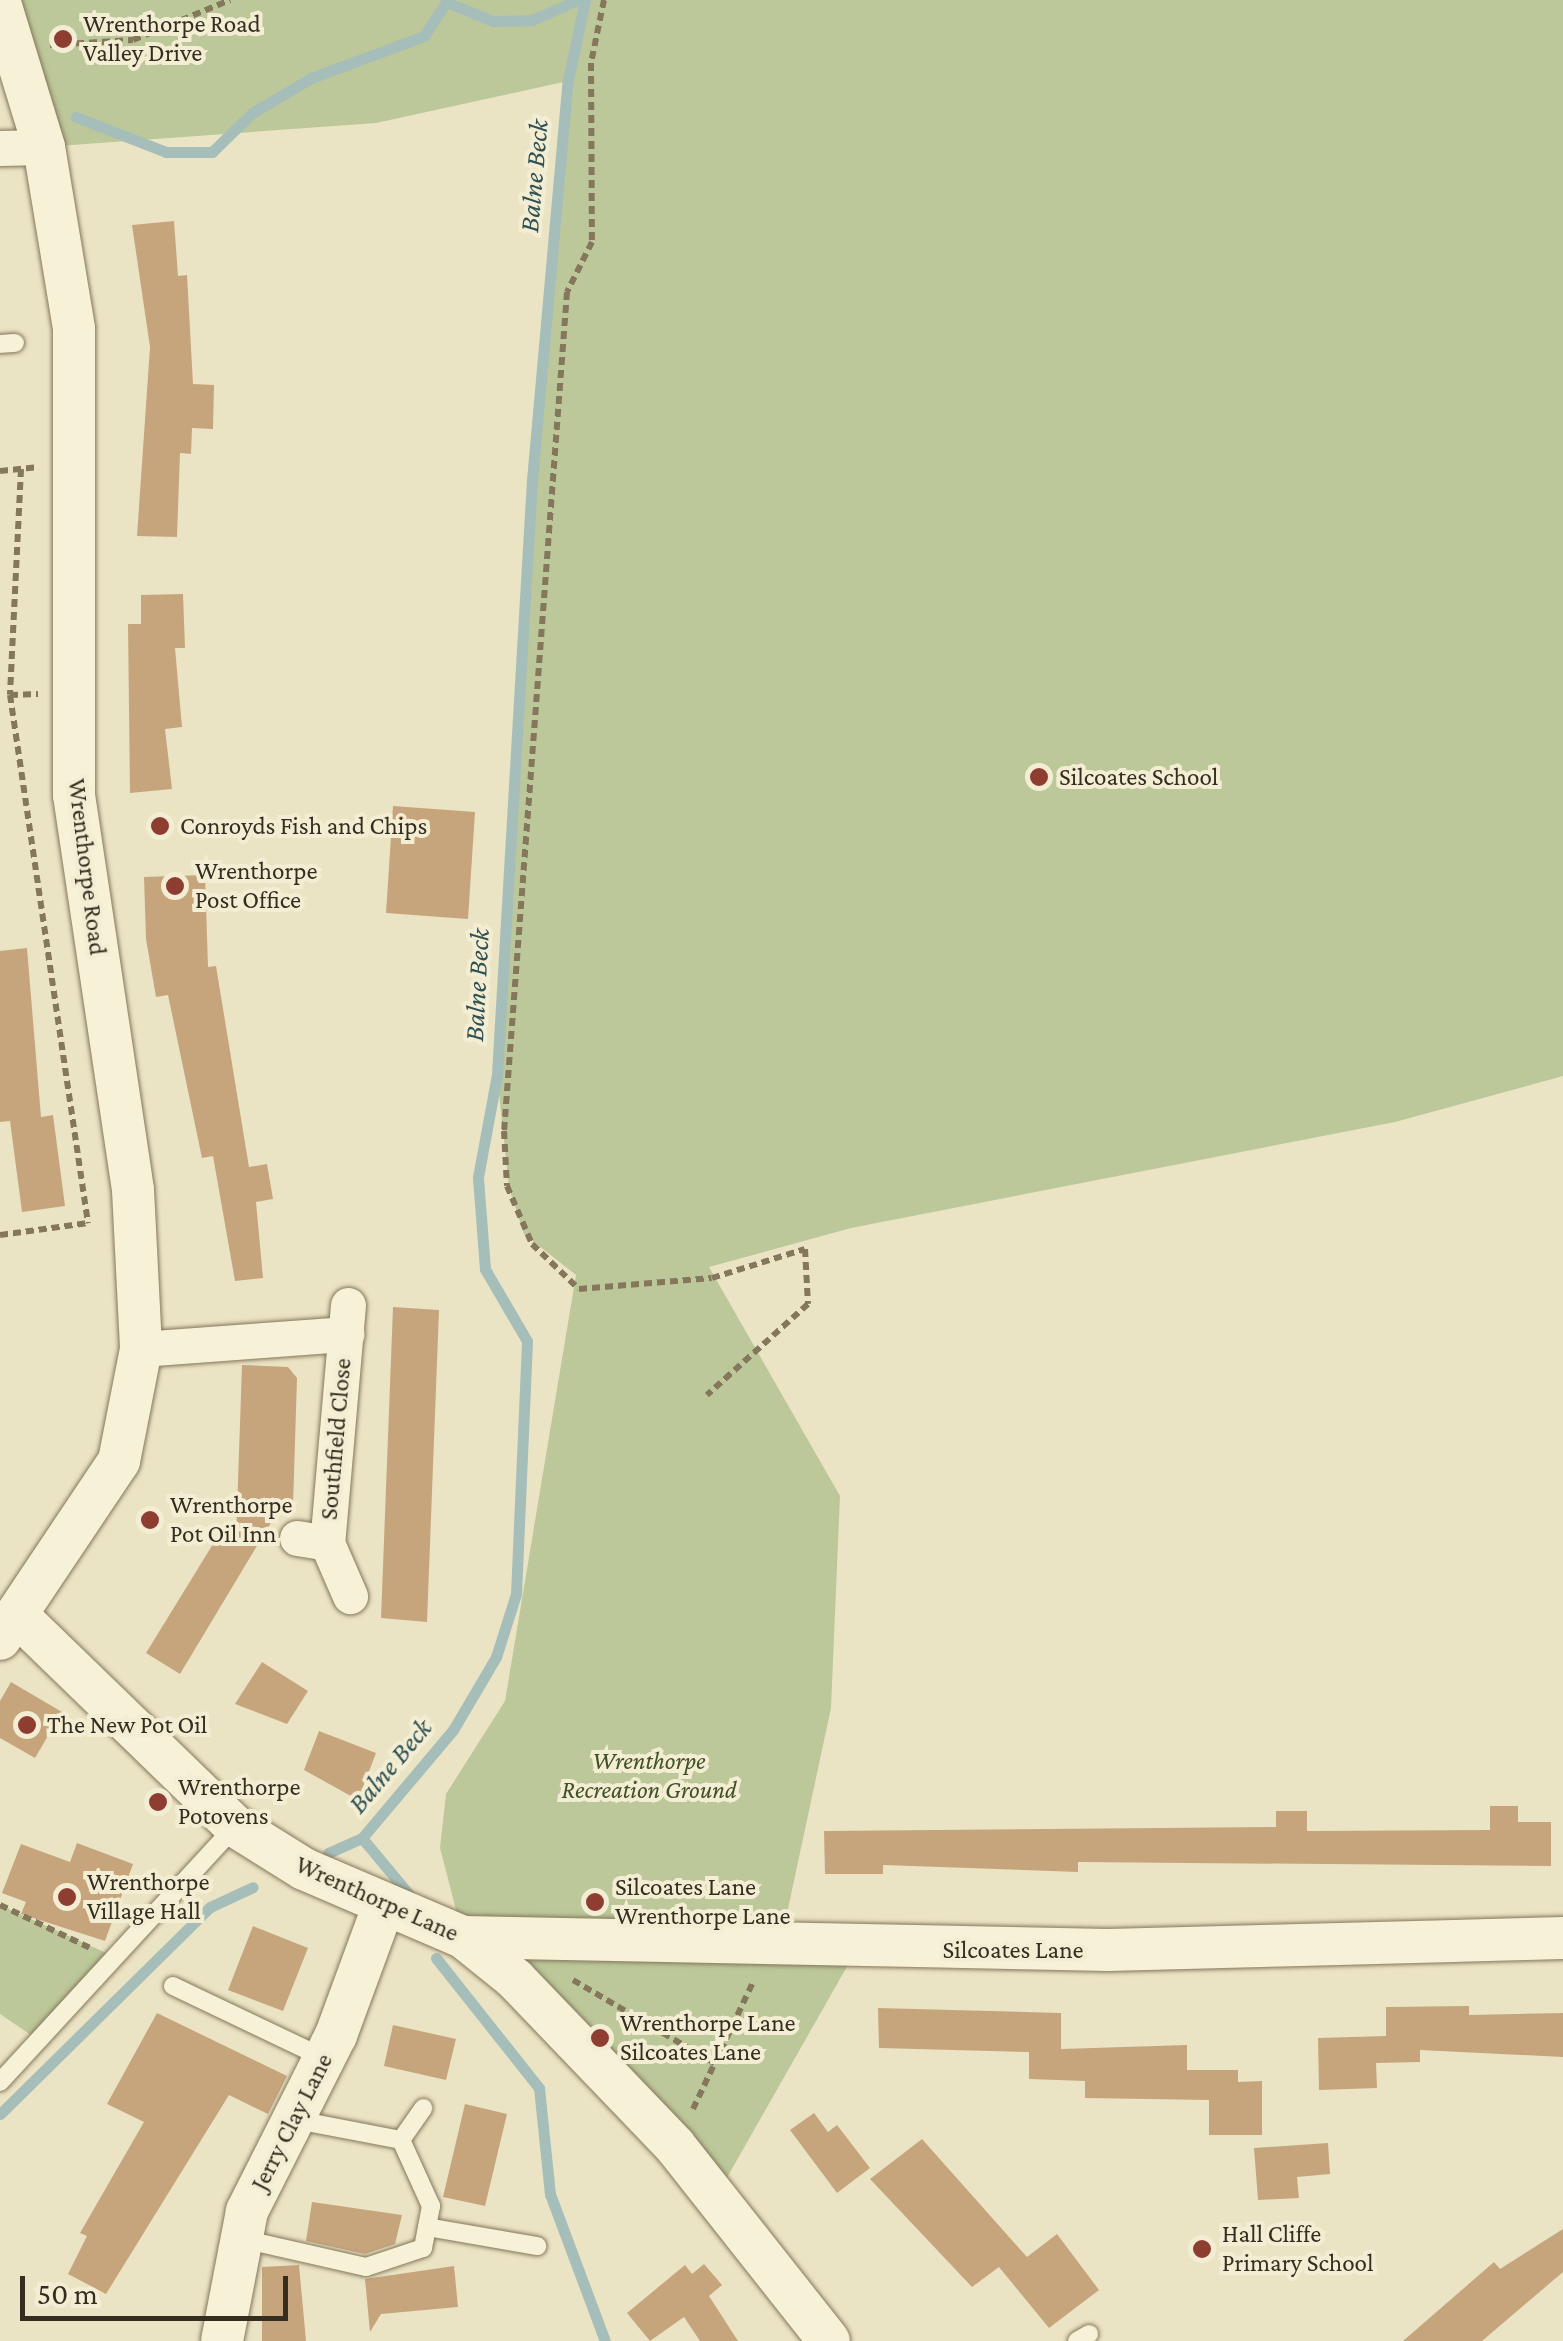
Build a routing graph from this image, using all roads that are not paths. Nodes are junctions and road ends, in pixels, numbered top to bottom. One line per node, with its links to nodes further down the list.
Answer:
1 (0, 3): 2 (street, Wrenthorpe Road)
2 (44, 147): 3 (street); 4 (street, Wrenthorpe Road)
3 (0, 148)
4 (141, 1349): 5 (street, Southfield Close); 6 (street, Wrenthorpe Road)
5 (350, 1596)
6 (9, 1628): 7 (street, Wrenthorpe Lane)
7 (235, 1826): 8 (street, Wrenthorpe Lane); 13 (lane)
8 (383, 1907): 9 (street, Wrenthorpe Lane); 12 (street, Jerry Clay Lane)
9 (463, 1936): 10 (street, Silcoates Lane); 21 (street, Wrenthorpe Lane)
10 (1563, 1938)
11 (173, 1986): 12 (lane)
12 (325, 2058): 15 (street, Jerry Clay Lane)
13 (0, 2082)
14 (423, 2108): 16 (lane)
15 (296, 2120): 16 (lane); 18 (street, Jerry Clay Lane)
16 (401, 2140): 17 (lane)
17 (427, 2227): 18 (lane); 19 (lane)
18 (238, 2238): 20 (street, Jerry Clay Lane)
19 (537, 2246)
20 (222, 2341)
21 (829, 2341)

